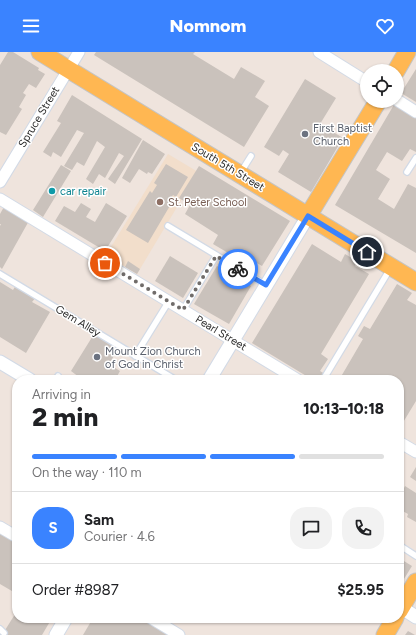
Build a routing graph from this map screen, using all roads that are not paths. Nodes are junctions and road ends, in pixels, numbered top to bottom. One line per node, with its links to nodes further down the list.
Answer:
1 (40, 52): 6 (main road, South 5th Street)
2 (79, 52): 6 (street, Spruce Street)
3 (319, 52): 7 (street)
4 (408, 52): 5 (main road)
5 (400, 64)
6 (68, 69): 14 (main road, South 5th Street); 15 (street, Spruce Street)
7 (360, 78)
8 (404, 104): 10 (street)
9 (374, 108): 17 (main road)
10 (416, 112)
11 (251, 156): 14 (lane)
12 (416, 158): 13 (lane)
13 (407, 172)
14 (240, 174): 17 (main road, South 5th Street)
15 (0, 182)
16 (0, 199): 24 (street, Pearl Street)
17 (308, 216): 20 (main road, South 5th Street); 23 (street)
18 (168, 226): 19 (lane)
19 (216, 256): 23 (lane); 25 (lane)
20 (391, 267): 22 (main road, South 5th Street); 33 (lane)
21 (0, 274): 27 (lane, Gem Alley)
22 (416, 282)
23 (266, 285): 26 (street)
24 (169, 301): 25 (street, Pearl Street); 27 (lane)
25 (183, 310): 26 (street, Pearl Street)
26 (234, 340): 31 (street); 32 (street, Pearl Street)
27 (135, 356): 30 (lane, Gem Alley)
28 (0, 362): 29 (street)
29 (22, 375)
30 (167, 375)
31 (212, 375)
32 (290, 375)
33 (326, 375)
34 (404, 445): 35 (street)
35 (416, 452)
36 (0, 527): 37 (street)
37 (12, 534)
38 (404, 548): 39 (lane)
39 (416, 556)
40 (416, 582): 41 (main road)
41 (404, 601)
42 (404, 612): 43 (street)
43 (416, 616)
44 (63, 623): 47 (street)
45 (159, 623): 48 (street)
46 (391, 623): 49 (main road)
47 (56, 635)
48 (179, 635)
49 (385, 635)

